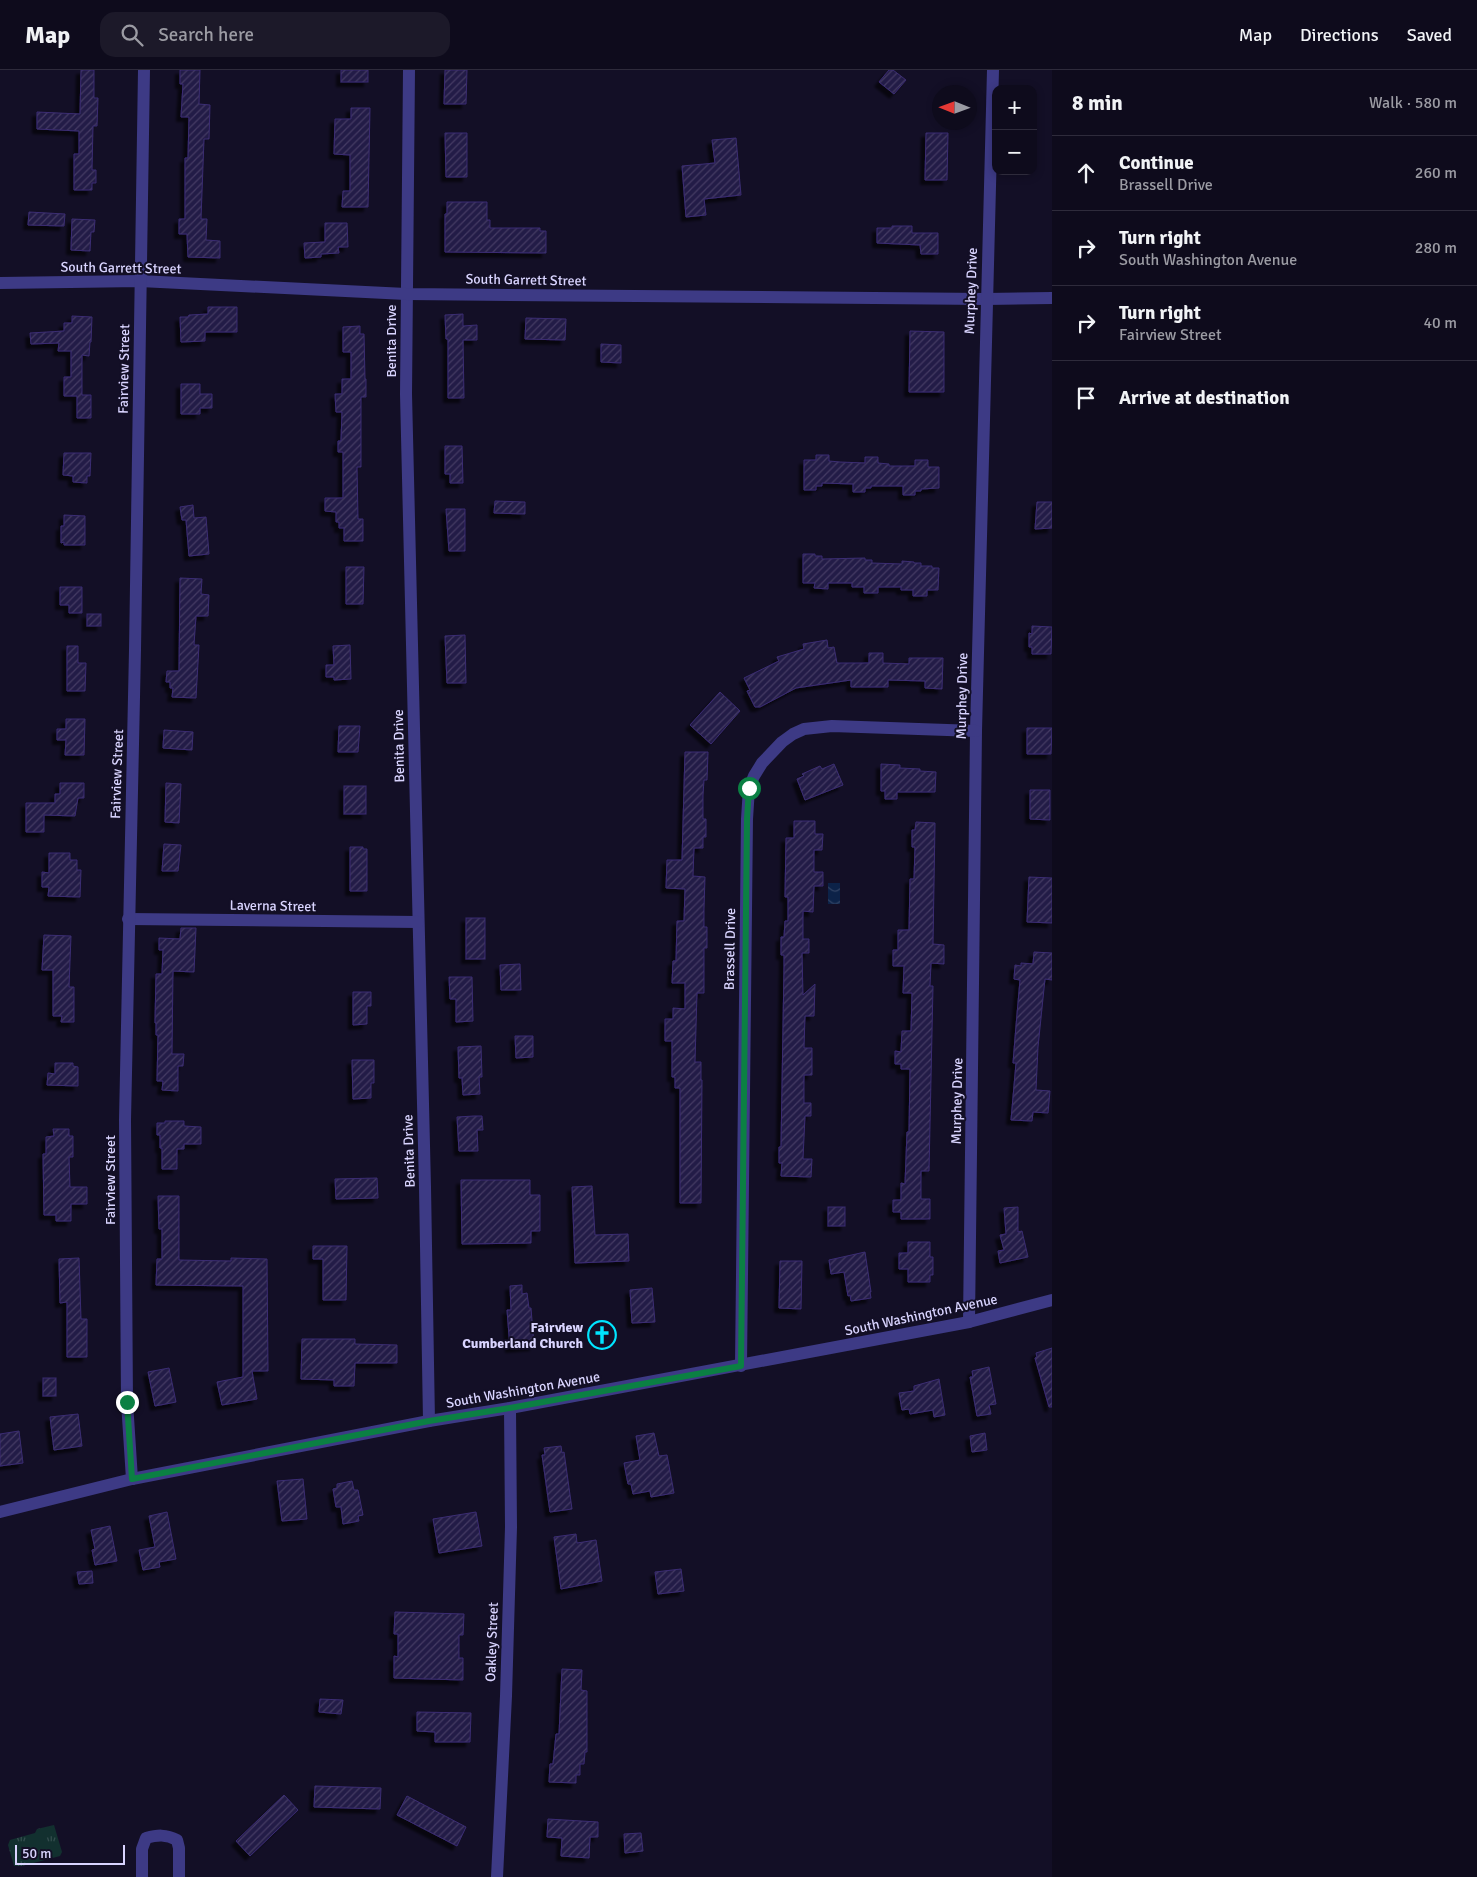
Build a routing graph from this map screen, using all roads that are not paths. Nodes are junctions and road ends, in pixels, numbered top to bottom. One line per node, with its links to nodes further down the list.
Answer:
1 (144, 70): 4 (street, Fairview Street)
2 (409, 70): 6 (street, Benita Drive)
3 (993, 70): 8 (street, Murphey Drive)
4 (140, 281): 5 (street, South Garrett Street); 6 (street, South Garrett Street); 10 (street, Fairview Street)
5 (0, 282)
6 (406, 294): 8 (street, South Garrett Street); 11 (street, Benita Drive)
7 (1052, 298): 8 (street, South Garrett Street)
8 (986, 299): 9 (street, Murphey Drive)
9 (976, 731): 13 (street, Murphey Drive); 14 (street, Brassell Drive)
10 (128, 919): 11 (street, Laverna Street); 17 (street, Fairview Street)
11 (418, 922): 16 (street, Benita Drive)
12 (1052, 1300): 13 (street, South Washington Avenue)
13 (969, 1322): 14 (street, South Washington Avenue)
14 (741, 1366): 15 (street, South Washington Avenue)
15 (510, 1408): 16 (street, South Washington Avenue); 21 (street, Oakley Street)
16 (429, 1421): 17 (street, South Washington Avenue)
17 (132, 1479): 18 (street, South Washington Avenue)
18 (0, 1512)
19 (142, 1877): 20 (street)
20 (179, 1877)
21 (497, 1877)

